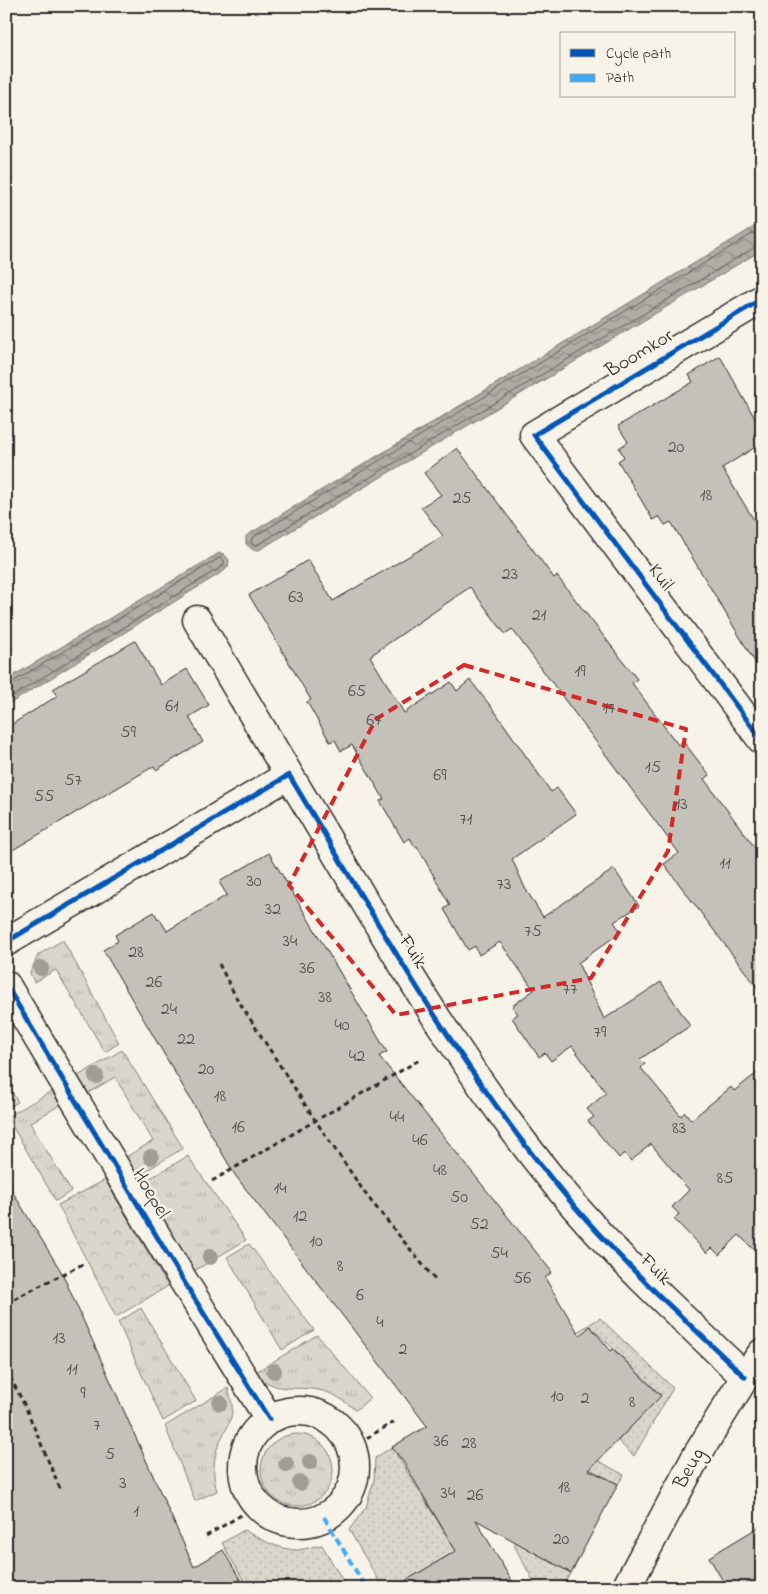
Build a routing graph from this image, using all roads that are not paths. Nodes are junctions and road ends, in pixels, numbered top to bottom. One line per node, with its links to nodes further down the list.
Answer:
1 (762, 299): 2 (street, Boomkor)
2 (534, 435): 4 (street, Kuil)
3 (197, 620): 5 (street, Fuik)
4 (762, 740)
5 (288, 775): 6 (street); 9 (street, Fuik)
6 (6, 942)
7 (6, 985): 10 (street, Hoepel)
8 (762, 1353): 9 (street, Beug)
9 (745, 1377): 11 (street, Beug)
10 (269, 1419): 10 (street)
11 (626, 1588)

